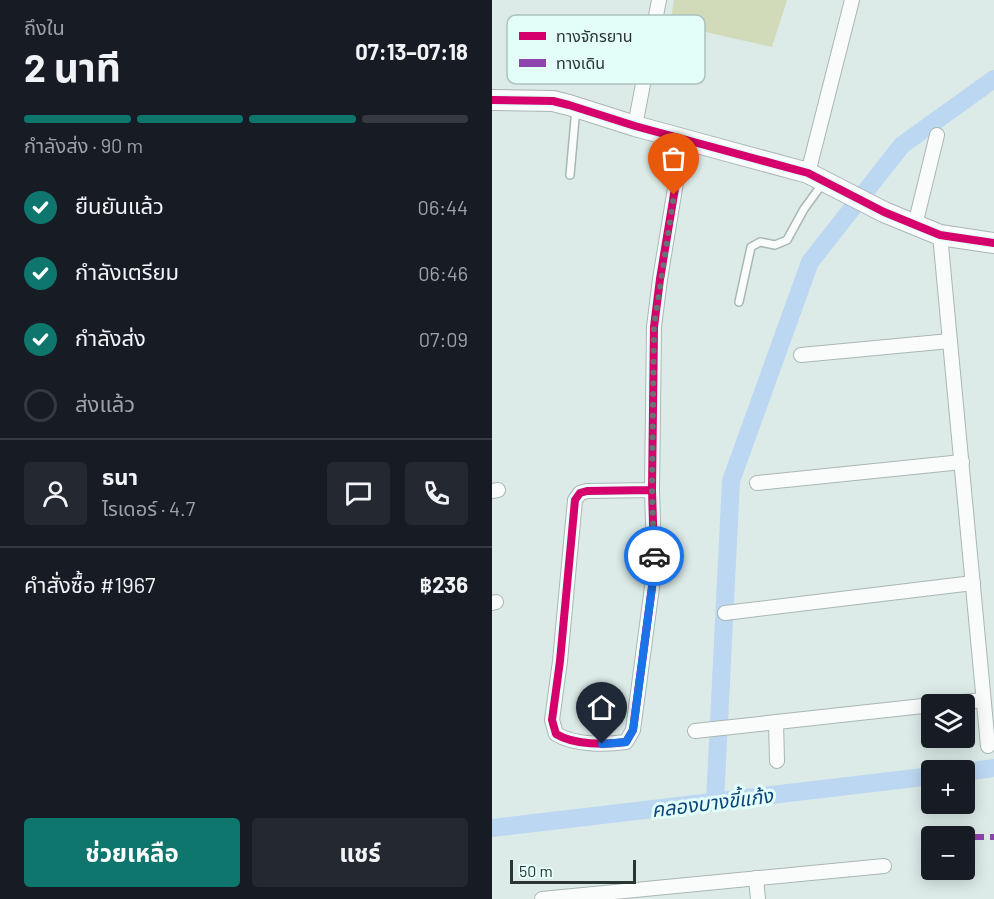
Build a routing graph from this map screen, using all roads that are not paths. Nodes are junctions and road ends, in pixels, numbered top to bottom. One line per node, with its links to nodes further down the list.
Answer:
1 (659, 0): 3 (street)
2 (852, 0): 11 (street)
3 (656, 15)
4 (643, 84): 7 (street)
5 (492, 100): 6 (street)
6 (576, 107): 7 (street); 10 (lane)
7 (635, 126): 9 (street)
8 (937, 135): 12 (street)
9 (683, 140): 11 (street); 20 (street)
10 (570, 175)
11 (816, 177): 12 (street); 15 (lane)
12 (915, 225): 13 (street)
13 (940, 235): 14 (street); 16 (street)
14 (994, 243)
15 (739, 302)
16 (950, 341): 17 (street); 18 (street)
17 (801, 355)
18 (962, 462): 19 (street); 21 (street)
19 (757, 483)
20 (652, 490): 20 (street)
21 (973, 583): 22 (street); 23 (street)
22 (725, 612)
23 (983, 700): 24 (street); 28 (street)
24 (975, 701)
25 (921, 706): 26 (street)
26 (776, 722): 27 (street); 29 (street)
27 (695, 731)
28 (988, 746)
29 (777, 761)
30 (884, 866): 31 (street)
31 (756, 878): 32 (street); 33 (street)
32 (542, 899)
33 (758, 899)

